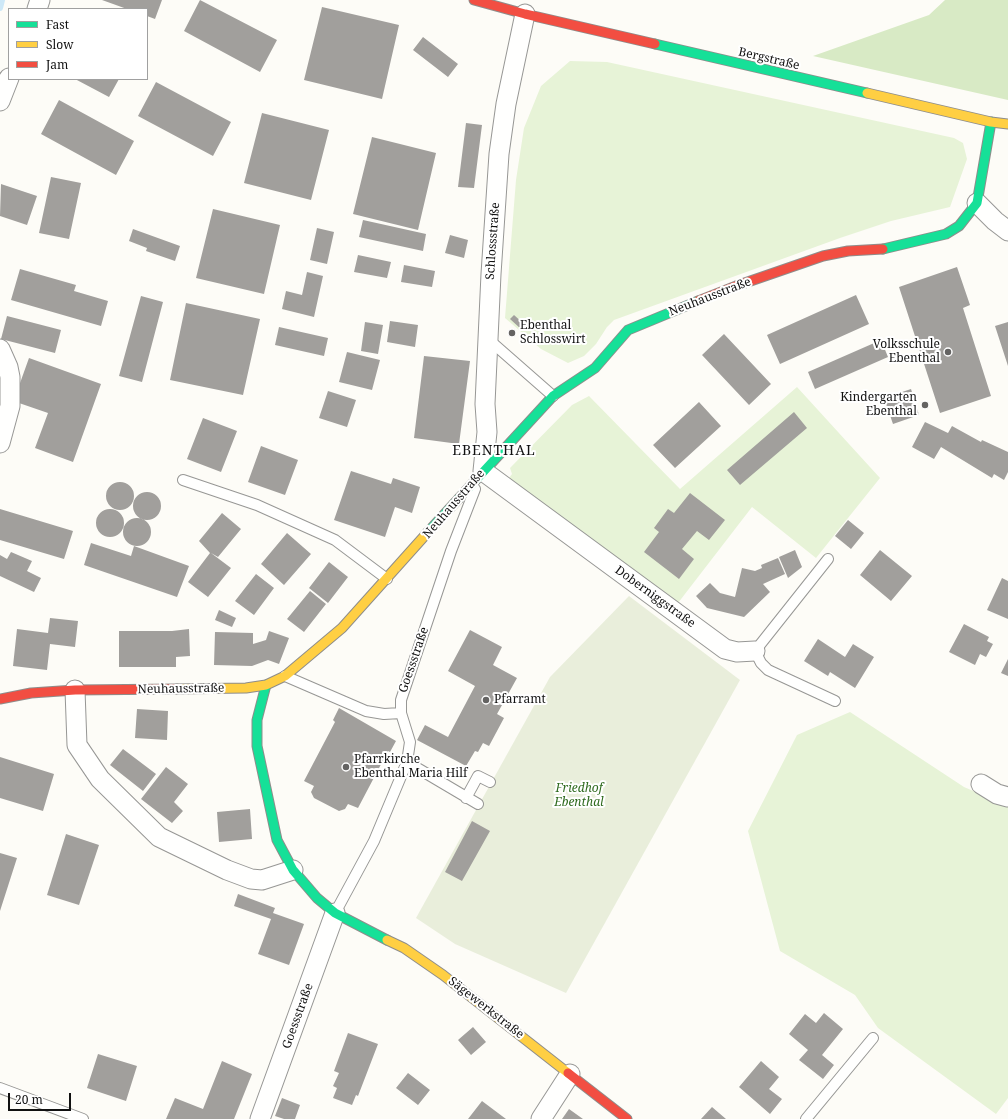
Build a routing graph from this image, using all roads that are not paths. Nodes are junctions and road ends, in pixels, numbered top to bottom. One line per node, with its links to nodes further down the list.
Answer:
1 (474, 0): 2 (street, Bergstraße)
2 (526, 14): 5 (street, Bergstraße); 9 (street, Schlossstraße)
3 (8, 80): 4 (street)
4 (0, 101)
5 (991, 122): 6 (street, Bergstraße); 7 (street, Neuhausstraße)
6 (1008, 124)
7 (977, 203): 8 (street); 11 (street, Neuhausstraße)
8 (1008, 231)
9 (488, 339): 11 (lane); 13 (street, Schlossstraße)
10 (0, 349): 12 (street)
11 (553, 396): 13 (street, Neuhausstraße)
12 (0, 443)
13 (482, 471): 16 (street, Neuhausstraße); 17 (street, Doberniggstraße); 23 (lane, Goessstraße)
14 (183, 480): 16 (lane)
15 (828, 559): 17 (lane)
16 (387, 579): 18 (street, Neuhausstraße)
17 (755, 651): 22 (lane)
18 (285, 676): 19 (street, Neuhausstraße); 23 (lane)
19 (266, 685): 20 (street, Neuhausstraße); 30 (street)
20 (75, 690): 21 (street, Neuhausstraße); 30 (street)
21 (0, 699)
22 (835, 701)
23 (401, 713): 24 (lane, Goessstraße)
24 (407, 762): 28 (lane); 31 (lane, Goessstraße)
25 (490, 782): 28 (lane)
26 (980, 784): 27 (street)
27 (1008, 797)
28 (466, 798): 29 (lane)
29 (478, 804)
30 (293, 870): 31 (street)
31 (336, 912): 33 (street, Sägewerkstraße); 36 (street, Goessstraße)
32 (873, 1038): 39 (lane)
33 (570, 1074): 37 (street); 38 (street, Sägewerkstraße)
34 (0, 1088): 35 (lane)
35 (83, 1119)
36 (260, 1119)
37 (541, 1119)
38 (627, 1119)
39 (806, 1119)

